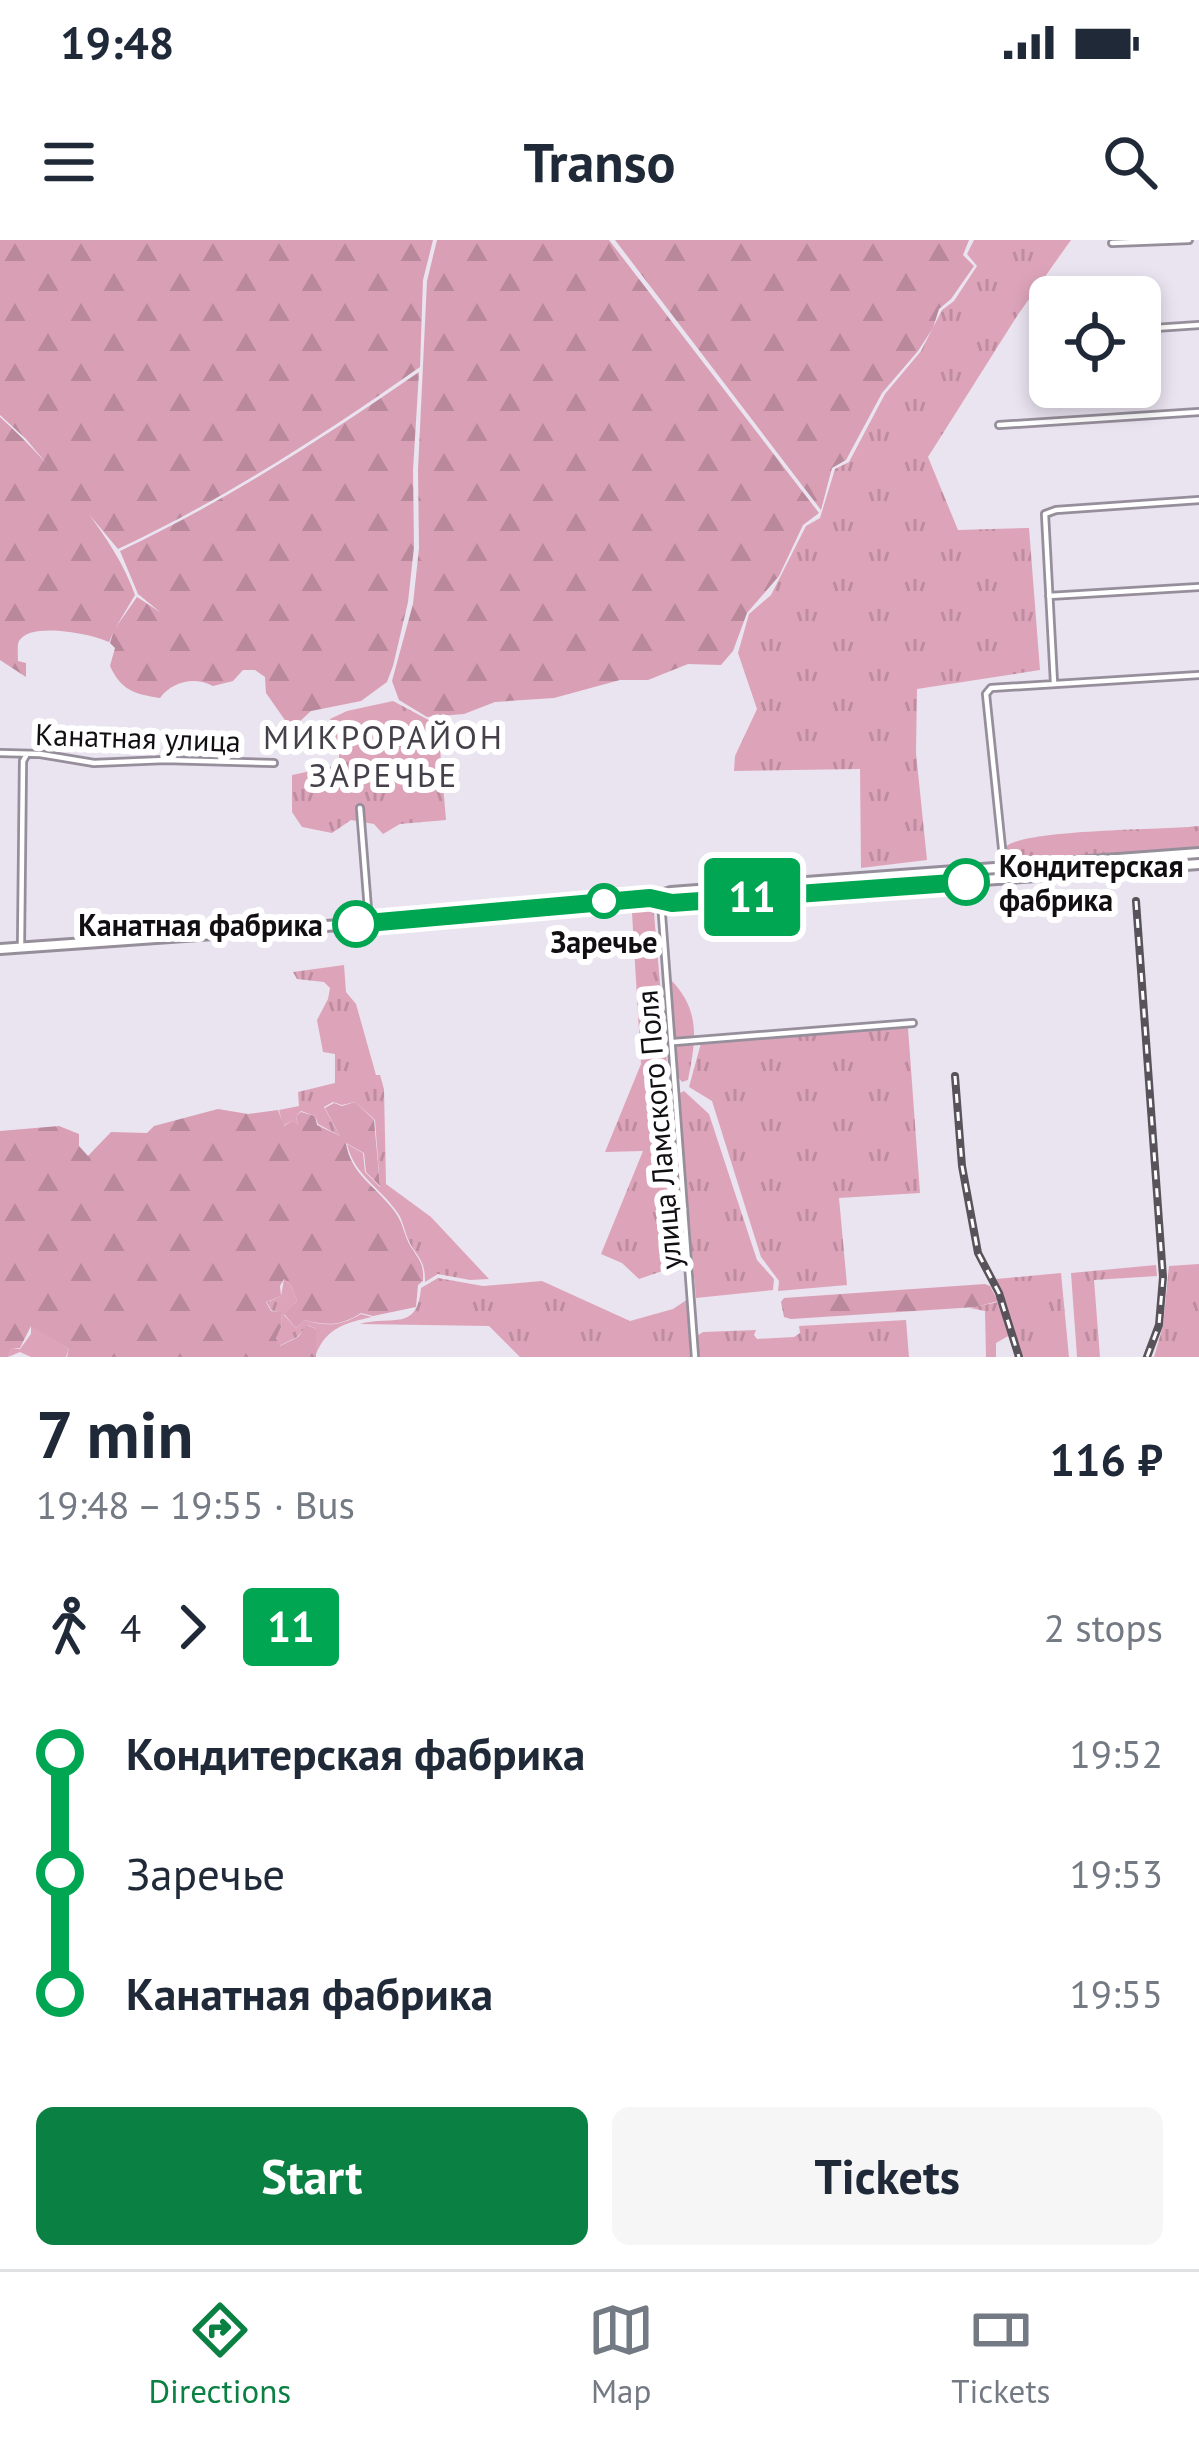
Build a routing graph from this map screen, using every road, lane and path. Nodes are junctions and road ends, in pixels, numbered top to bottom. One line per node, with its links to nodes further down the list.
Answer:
1 (1189, 240): 2 (street)
2 (1112, 243)
3 (1199, 326): 4 (street)
4 (1161, 328)
5 (1199, 412): 6 (street)
6 (999, 425)
7 (1199, 500): 9 (street)
8 (1199, 587): 9 (street)
9 (1048, 596): 11 (street)
10 (1199, 675): 11 (street)
11 (1054, 682): 18 (street)
12 (0, 753): 13 (street, Канатная улица)
13 (27, 754): 14 (street, Канатная улица); 25 (street)
14 (274, 763)
15 (360, 808): 24 (street)
16 (1199, 853): 18 (main road)
17 (1199, 864): 20 (main road)
18 (1003, 867): 19 (main road); 20 (main road)
19 (905, 874): 21 (main road); 22 (main road)
20 (1003, 879): 21 (main road)
21 (906, 886): 23 (main road)
22 (650, 898): 23 (main road); 24 (main road)
23 (662, 901): 28 (street, улица Ламского Поля)
24 (369, 923): 25 (main road)
25 (21, 947): 26 (main road)
26 (0, 950)
27 (913, 1023): 28 (street)
28 (671, 1042): 29 (street, улица Ламского Поля)
29 (695, 1357)

